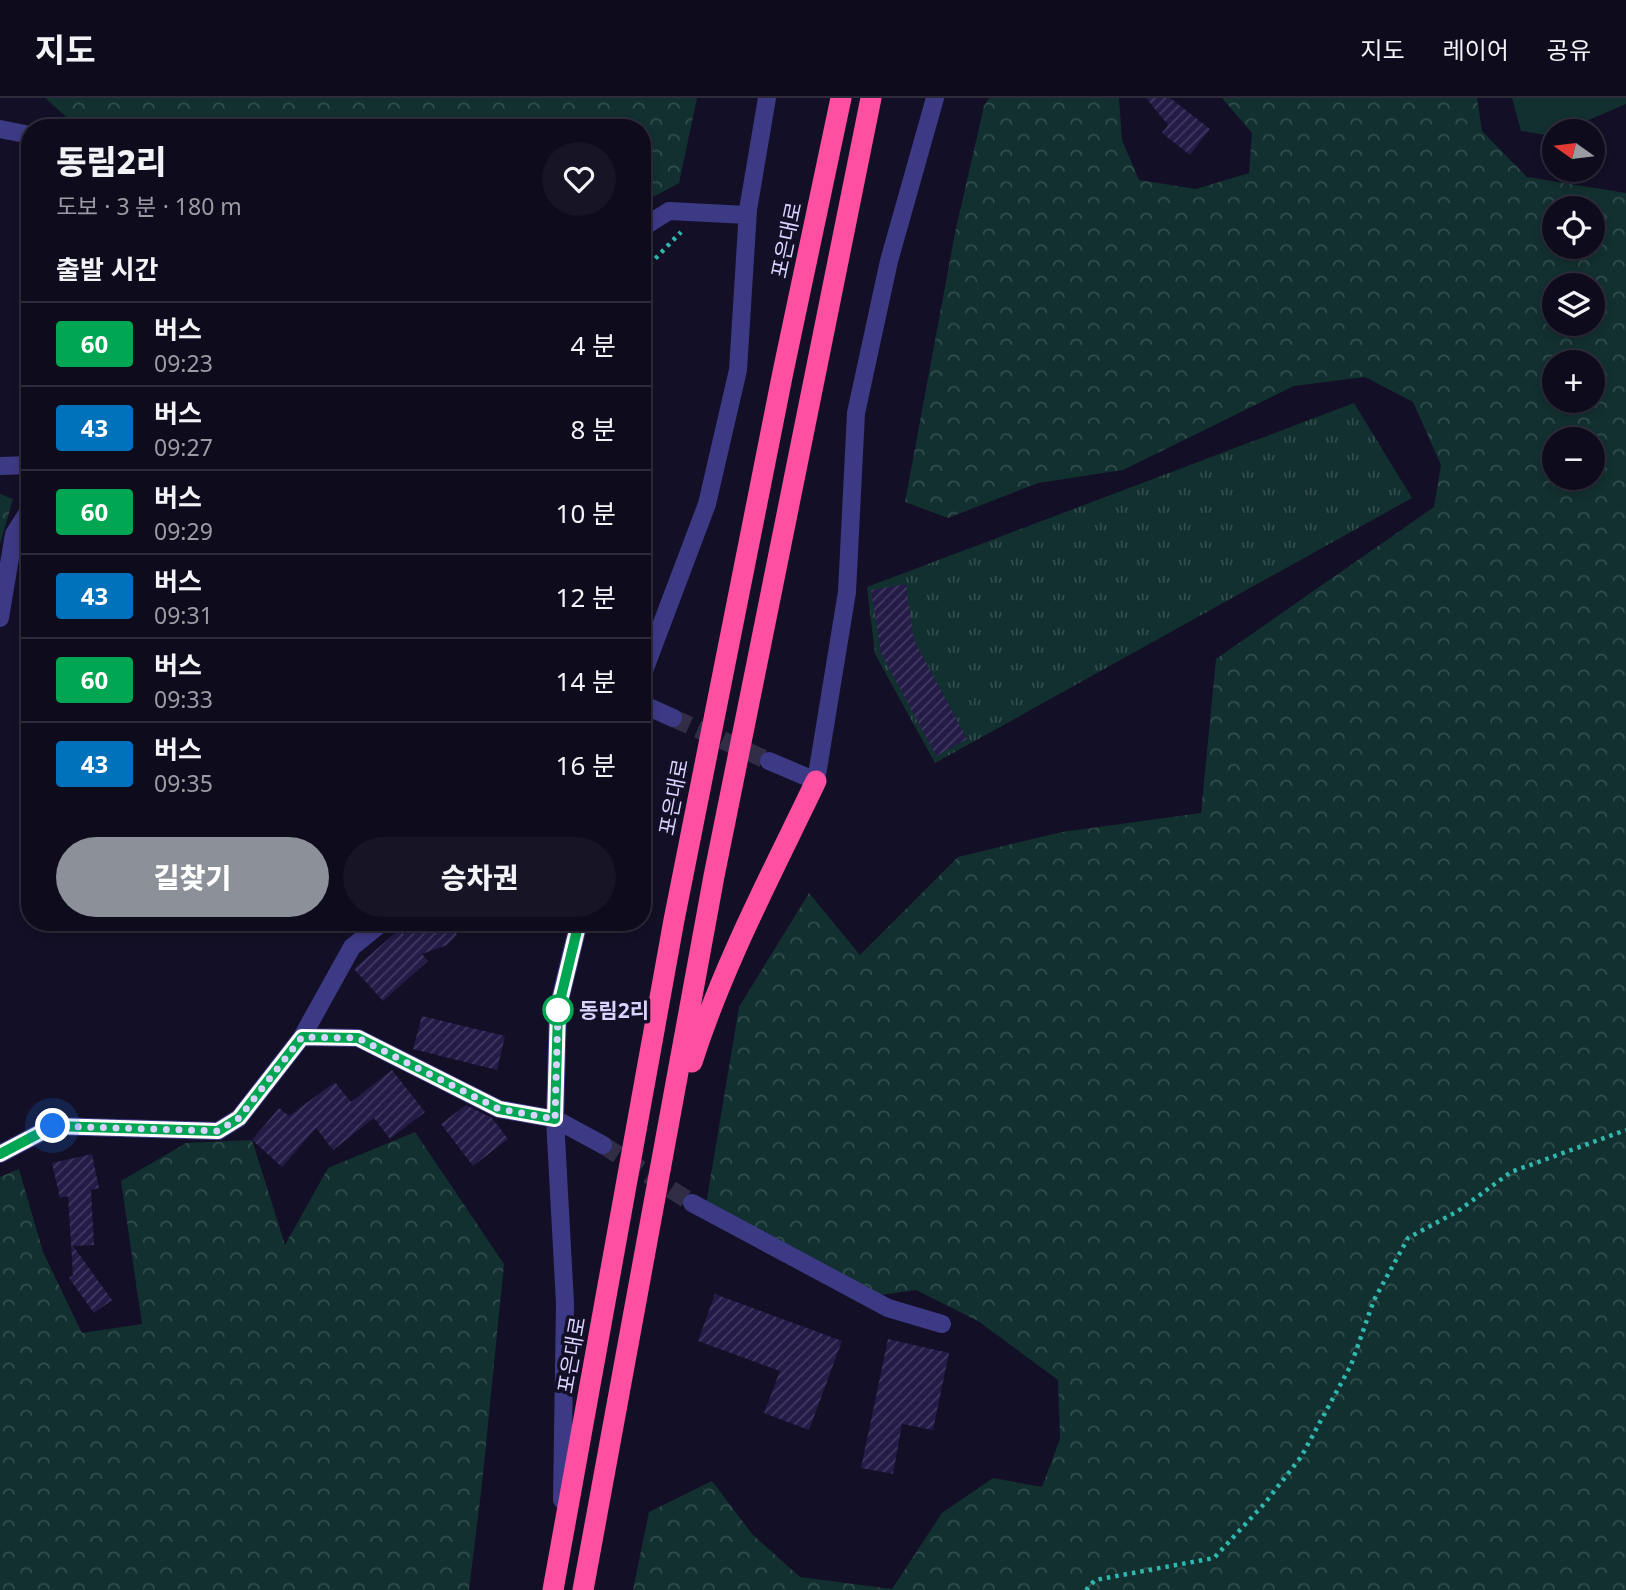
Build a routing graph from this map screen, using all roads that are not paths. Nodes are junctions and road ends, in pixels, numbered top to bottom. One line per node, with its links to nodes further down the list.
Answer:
1 (767, 98): 7 (street)
2 (841, 98): 27 (highway, 포은대로)
3 (871, 98): 22 (highway)
4 (935, 98): 17 (street)
5 (0, 129): 6 (street)
6 (21, 133)
7 (747, 215): 8 (street); 13 (street)
8 (651, 223)
9 (21, 465): 10 (street)
10 (0, 466)
11 (21, 523): 12 (street)
12 (0, 618)
13 (651, 652)
14 (651, 708): 15 (street)
15 (673, 718)
16 (768, 761): 17 (street)
17 (816, 781): 22 (highway)
18 (372, 931): 20 (street)
19 (577, 931): 21 (street)
20 (302, 1037): 21 (street); 24 (street)
21 (555, 1119): 23 (street); 27 (street)
22 (666, 1144): 29 (highway)
23 (603, 1145)
24 (0, 1154)
25 (692, 1203): 26 (street)
26 (942, 1324)
27 (562, 1542): 28 (highway, 포은대로)
28 (553, 1590)
29 (583, 1590)

